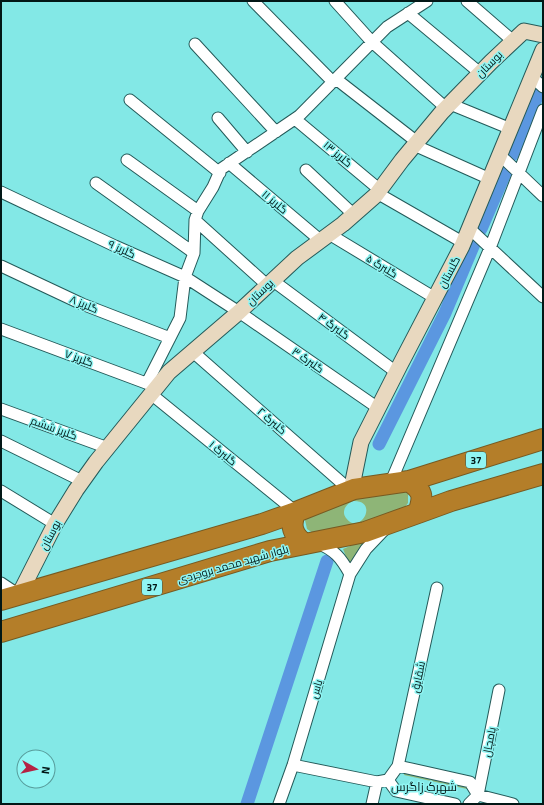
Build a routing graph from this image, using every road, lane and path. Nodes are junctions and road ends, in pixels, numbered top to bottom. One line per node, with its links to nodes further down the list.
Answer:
1 (253, 1): 13 (street)
2 (335, 1): 8 (street)
3 (427, 1): 5 (street)
4 (467, 1): 7 (street)
5 (408, 13): 8 (street); 11 (street)
6 (543, 35): 7 (street, بوستان)
7 (513, 41): 11 (street, بوستان)
8 (372, 42): 13 (street); 16 (street)
9 (195, 44): 21 (street)
10 (543, 50): 12 (street, گلستان)
11 (480, 73): 16 (street, بوستان)
12 (532, 77): 14 (street); 20 (street, گلستان)
13 (334, 80): 19 (street); 22 (street)
14 (543, 87)
15 (130, 100): 28 (street)
16 (448, 106): 20 (street); 22 (street, بوستان)
17 (543, 110): 29 (street)
18 (218, 118): 23 (street)
19 (295, 119): 21 (street); 32 (street, گلریز ۱۳)
20 (511, 129): 24 (street, گلستان)
21 (276, 132): 23 (street)
22 (415, 144): 30 (street); 32 (street, بوستان)
23 (247, 152): 26 (street)
24 (500, 155): 29 (street); 30 (street, گلستان)
25 (127, 160): 36 (street, گلبرگ ۴)
26 (229, 163): 28 (street); 38 (street, گلریز ۱۱)
27 (306, 170): 35 (street)
28 (220, 173): 36 (street)
29 (518, 174): 34 (street); 40 (street)
30 (490, 179): 37 (street, گلستان)
31 (96, 182): 41 (street)
32 (379, 191): 35 (street, بوستان); 39 (street, گلریز ۱۳)
33 (1, 192): 43 (street, گلریز ۹)
34 (543, 196)
35 (353, 214): 38 (street, بوستان)
36 (197, 216): 41 (street); 44 (street, گلبرگ ۴)
37 (470, 229): 39 (street, گلستان); 40 (street)
38 (324, 237): 44 (street, بوستان); 45 (street, گلبرگ ۵)
39 (464, 243): 45 (street, گلستان)
40 (490, 248): 46 (street); 60 (street)
41 (194, 253): 43 (street)
42 (1, 266): 49 (street, گلریز ۸)
43 (185, 277): 47 (street, گلریز ۹); 49 (street)
44 (270, 282): 47 (street, بوستان); 51 (street, گلبرگ ۴)
45 (435, 298): 51 (street, گلستان)
46 (543, 298)
47 (239, 312): 50 (street, بوستان); 53 (street, گلبرگ ۳)
48 (1, 329): 52 (street, گلریز ۷)
49 (170, 338): 52 (street)
50 (192, 351): 52 (street, بوستان); 62 (street, گلبرگ ۲)
51 (396, 372): 53 (street, گلستان)
52 (152, 388): 57 (street, بوستان); 63 (street, گلبرگ ۱)
53 (378, 408): 62 (street, گلستان)
54 (1, 409): 57 (street, گلریز ششم)
55 (543, 439): 60 (highway, 37)
56 (1, 441): 59 (street)
57 (108, 448): 59 (street, بوستان)
58 (543, 474): 64 (highway, 37)
59 (82, 481): 66 (street, بوستان)
60 (399, 482): 62 (highway, 37); 64 (highway)
61 (1, 491): 66 (street)
62 (351, 491): 63 (highway, 37)
63 (296, 512): 67 (highway); 71 (highway, 37)
64 (418, 513): 65 (highway, 37)
65 (392, 522): 67 (highway, 37); 68 (street, یاس)
66 (56, 524): 71 (street, بوستان)
67 (310, 543): 68 (street); 72 (highway, بلوار شهید محمد بروجردی / 37)
68 (350, 574): 74 (street, یاس)
69 (1, 583): 71 (street)
70 (438, 588): 75 (street, شقایق)
71 (10, 598)
72 (1, 632)
73 (499, 690): 77 (street, پامچال)
74 (293, 765): 76 (street); 78 (street, یاس)
75 (398, 766): 76 (street); 77 (street)
76 (383, 781): 79 (street); 80 (street)
77 (478, 795): 81 (street); 82 (street)
78 (280, 804)
79 (372, 804)
80 (455, 804)
81 (469, 804)
82 (512, 804)

